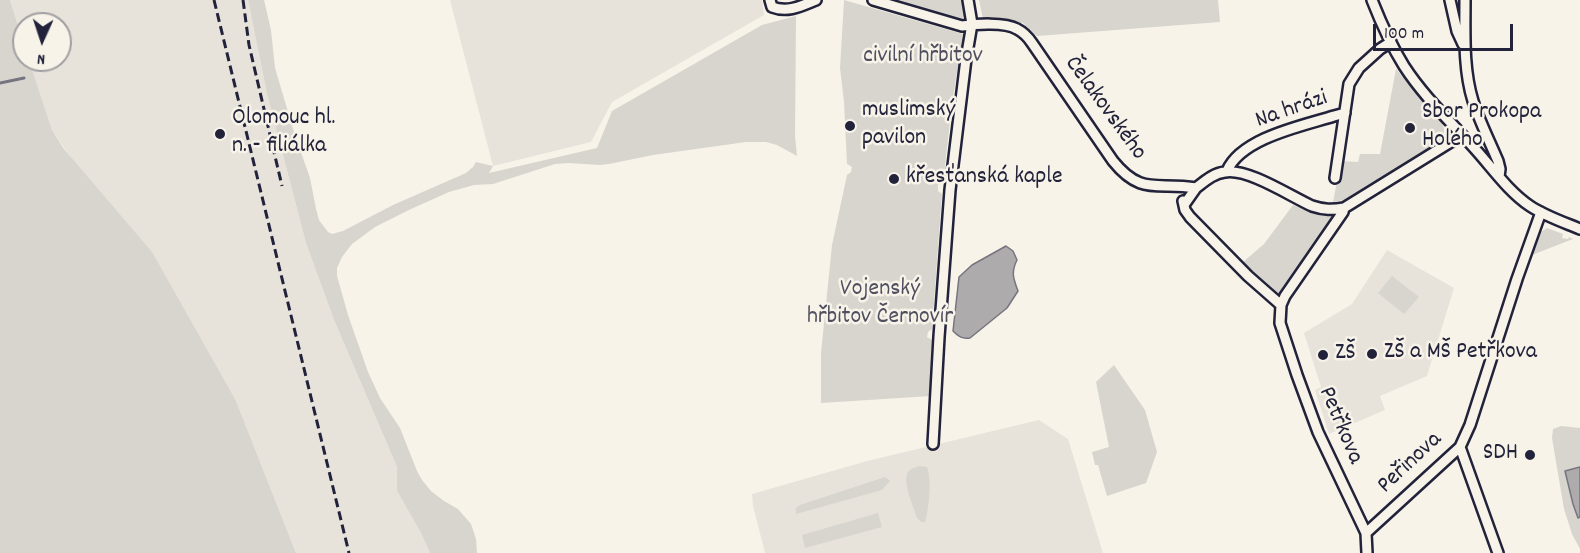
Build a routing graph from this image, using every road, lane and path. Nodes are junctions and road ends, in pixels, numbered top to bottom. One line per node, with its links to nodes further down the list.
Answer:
1 (770, 0): 2 (street)
2 (816, 0)
3 (873, 0): 8 (street, Čelakovského)
4 (968, 0): 8 (street)
5 (1372, 0): 9 (street)
6 (1450, 0): 10 (street)
7 (1465, 0): 10 (street)
8 (972, 24): 16 (street, Čelakovského); 23 (street)
9 (1391, 42): 11 (street); 12 (street)
10 (1465, 47): 14 (street)
11 (1345, 113): 13 (street, Na hrázi); 15 (street)
12 (1462, 135): 14 (street); 19 (street)
13 (1227, 171): 17 (street); 19 (street)
14 (1499, 177): 20 (street)
15 (1335, 178)
16 (1181, 187): 17 (street, Čelakovského); 18 (street)
17 (1196, 188): 18 (street)
18 (1184, 205): 22 (street)
19 (1344, 208): 22 (street)
20 (1541, 212): 21 (street); 24 (street, Peřinova)
21 (1580, 229)
22 (1281, 305): 25 (street, Petřkova)
23 (933, 444)
24 (1460, 447): 25 (street, Peřinova); 27 (street)
25 (1366, 533): 26 (street)
26 (1367, 553)
27 (1498, 553)

